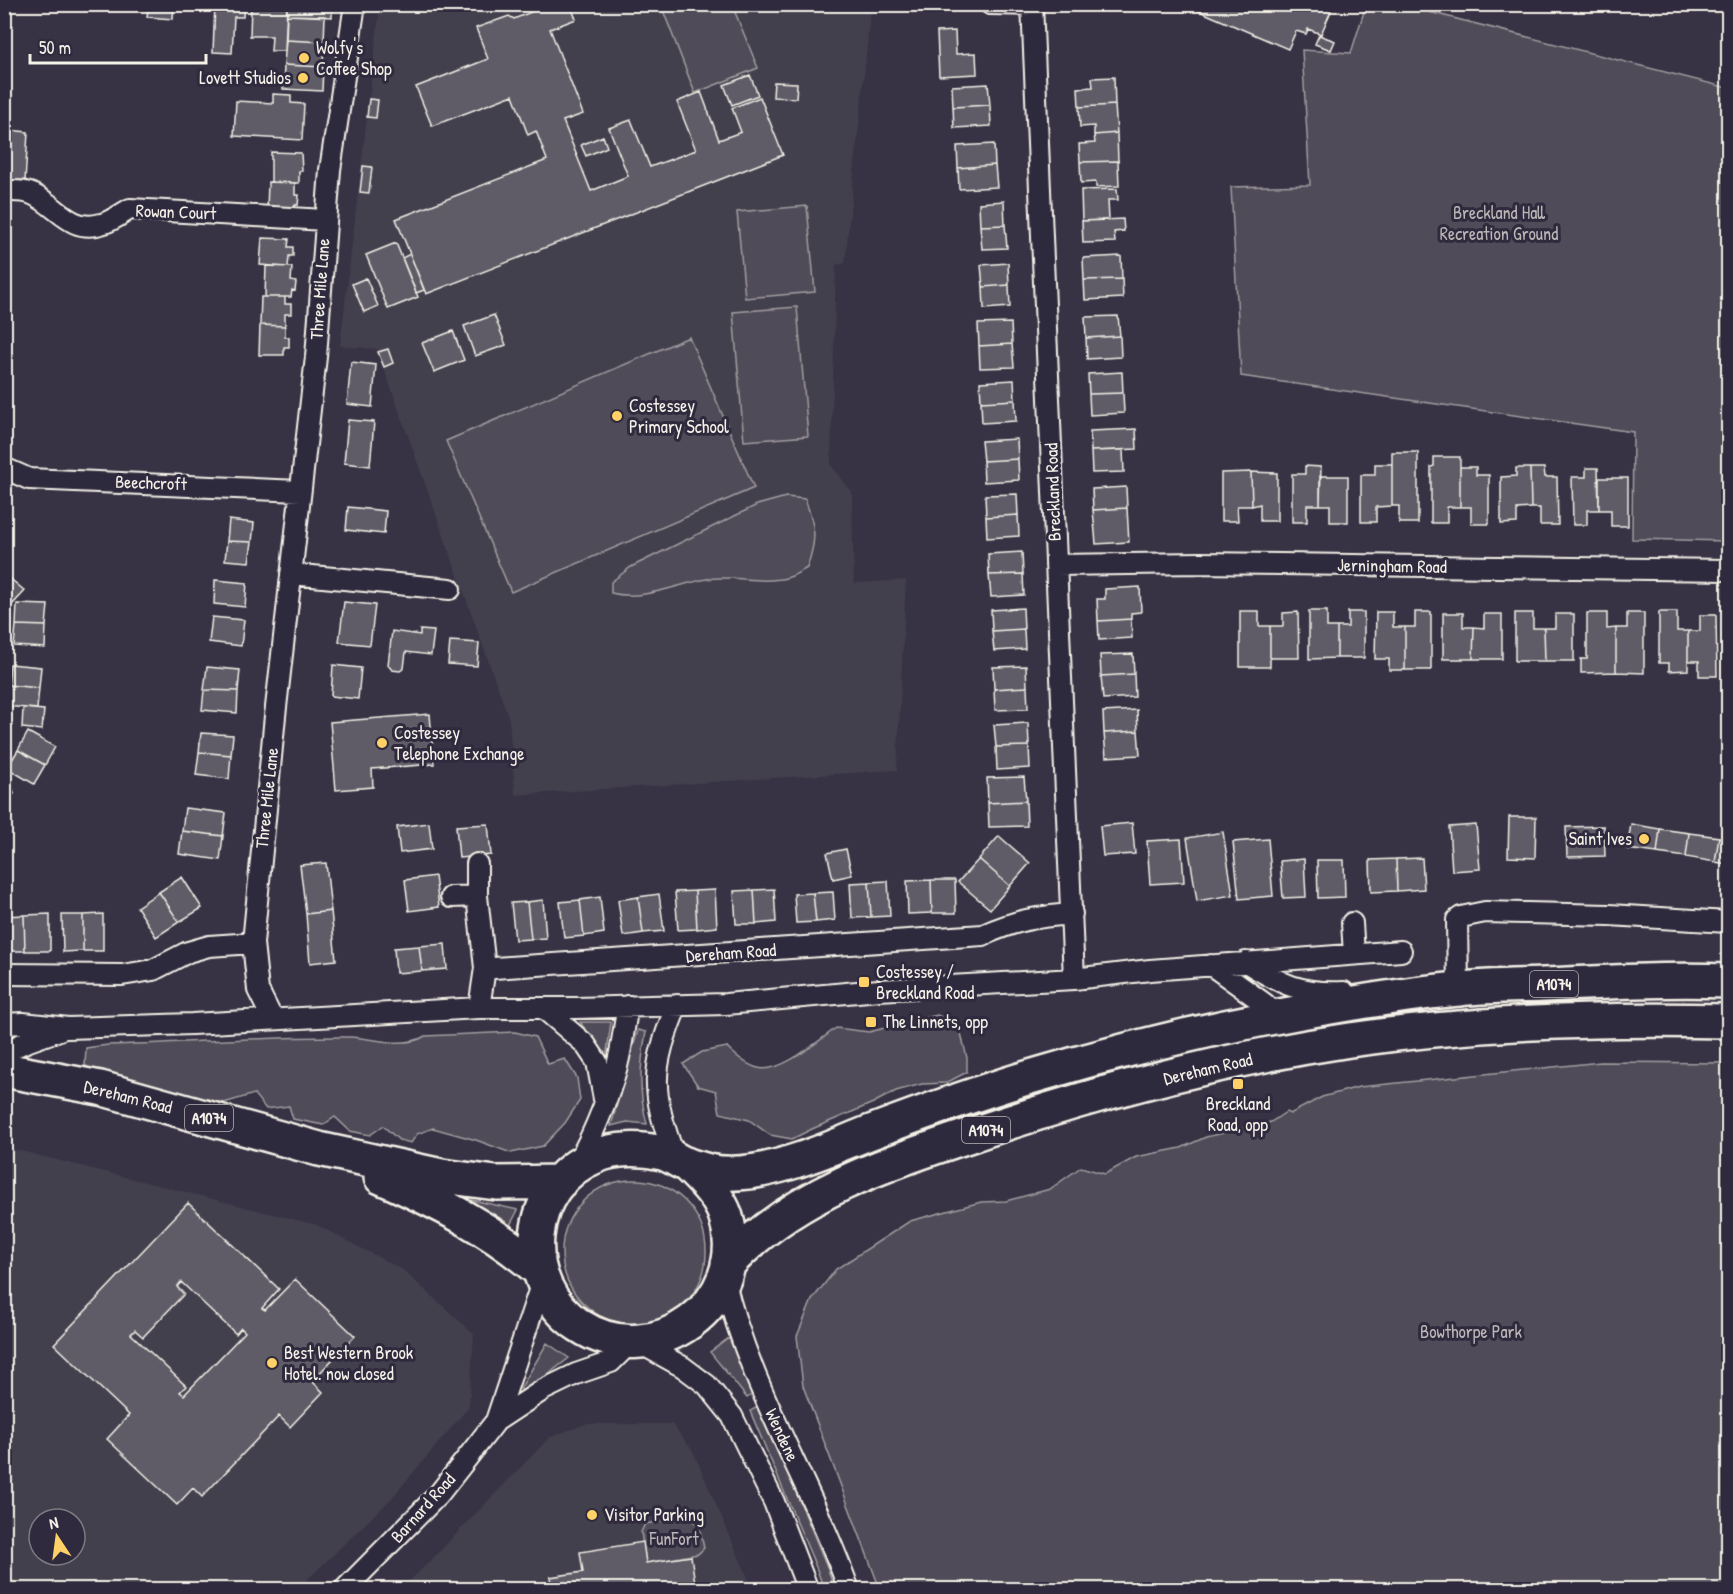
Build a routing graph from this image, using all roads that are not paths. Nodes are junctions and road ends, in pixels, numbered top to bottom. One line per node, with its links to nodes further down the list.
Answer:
1 (355, 4): 5 (street, Three Mile Lane)
2 (990, 4): 3 (street)
3 (1032, 5): 8 (street, Breckland Road)
4 (4, 191): 5 (street, Rowan Court)
5 (325, 220): 7 (street, Three Mile Lane)
6 (4, 468): 7 (street, Beechcroft)
7 (300, 491): 10 (street, Three Mile Lane)
8 (1056, 565): 9 (street, Jerningham Road); 15 (street, Breckland Road)
9 (1728, 570)
10 (291, 574): 11 (street); 18 (street, Three Mile Lane)
11 (450, 589)
12 (477, 864): 13 (street)
13 (477, 896): 14 (street); 31 (street)
14 (450, 897)
15 (1072, 914): 23 (street, Dereham Road); 25 (street, Breckland Road)
16 (1728, 922): 27 (street)
17 (1352, 923): 20 (street)
18 (253, 943): 24 (street); 34 (street, Three Mile Lane)
19 (1401, 951): 20 (street)
20 (1354, 954): 21 (street)
21 (1246, 962): 22 (street); 28 (street, Dereham Road)
22 (1210, 965): 25 (street); 33 (street)
23 (494, 968)
24 (4, 974)
25 (1074, 979): 29 (street)
26 (1728, 981): 27 (highway, Dereham Road / A1074)
27 (1458, 988): 28 (highway, Dereham Road / A1074)
28 (1380, 999): 33 (highway, Dereham Road / A1074)
29 (677, 1005): 30 (street); 43 (street, Dereham Road)
30 (628, 1006): 32 (street); 41 (street, Dereham Road)
31 (479, 1008): 32 (street); 34 (street)
32 (543, 1008): 41 (street)
33 (1276, 1017): 38 (highway, A1074); 43 (highway, Dereham Road / A1074)
34 (272, 1018): 37 (street)
35 (1728, 1021): 38 (highway, Dereham Road / A1074)
36 (4, 1024): 37 (street)
37 (68, 1028): 39 (street)
38 (1412, 1033): 45 (highway, Dereham Road / A1074)
39 (4, 1052)
40 (4, 1070): 42 (highway, Dereham Road / A1074)
41 (604, 1102): 44 (street, Dereham Road)
42 (319, 1149): 44 (highway, Dereham Road / A1074); 46 (highway, Dereham Road / A1074)
43 (680, 1161): 44 (highway, Dereham Road); 45 (highway, Dereham Road)
44 (566, 1176): 46 (highway, Dereham Road)
45 (726, 1271): 47 (highway, Dereham Road); 51 (street, Wendene)
46 (541, 1276): 47 (highway, Dereham Road); 48 (street, Barnard Road)
47 (634, 1343): 48 (street, Barnard Road); 50 (street, Wendene)
48 (496, 1421): 49 (street, Barnard Road)
49 (344, 1590)
50 (808, 1590)
51 (849, 1590)

